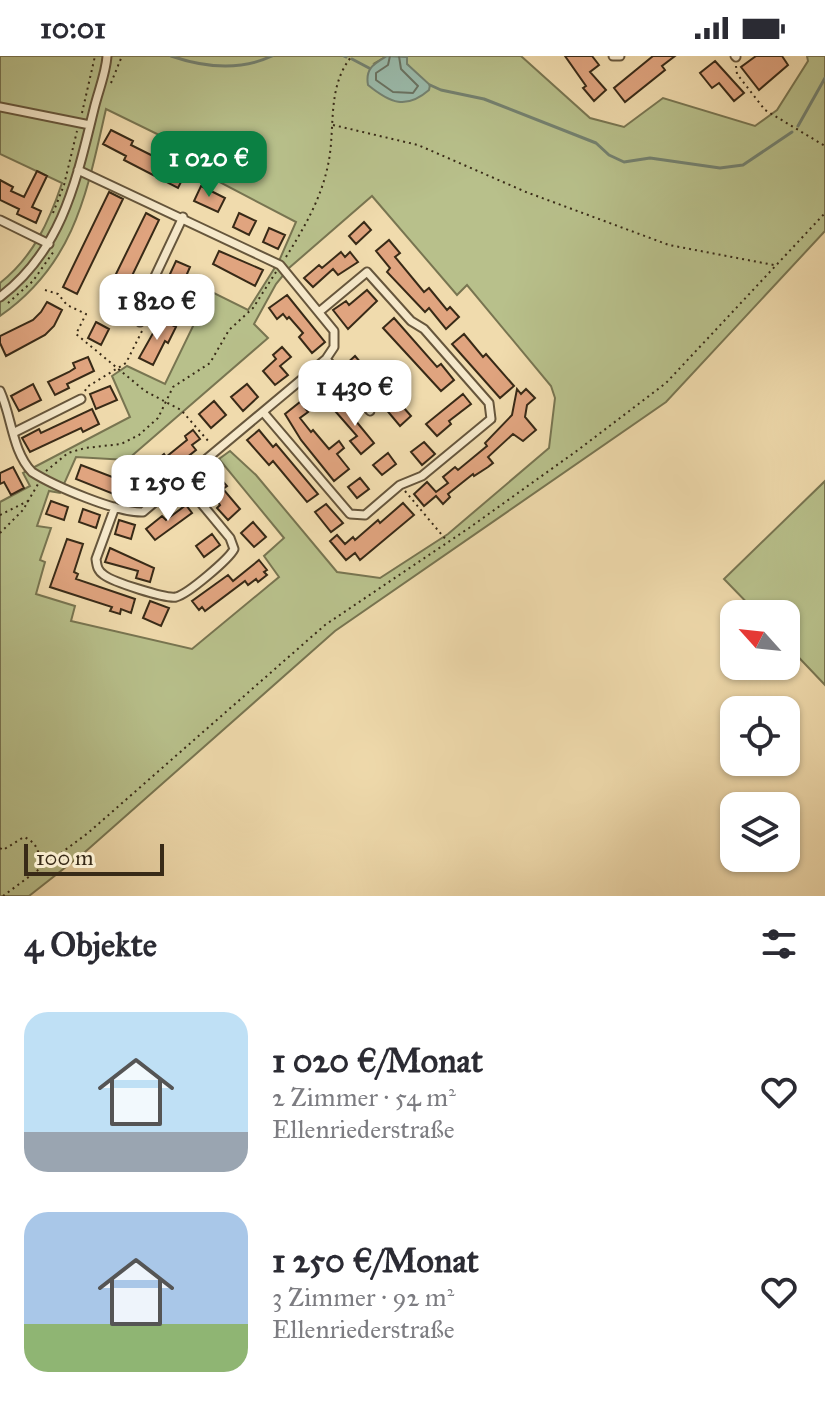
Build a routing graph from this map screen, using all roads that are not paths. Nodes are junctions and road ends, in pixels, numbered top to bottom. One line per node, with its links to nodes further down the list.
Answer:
1 (613, 56): 2 (street)
2 (620, 56)
3 (109, 57): 5 (street)
4 (0, 107): 5 (street)
5 (90, 125): 6 (street)
6 (78, 170): 7 (street); 9 (street)
7 (183, 217): 11 (street); 12 (street)
8 (0, 220): 9 (street)
9 (49, 244): 10 (street)
10 (0, 297)
11 (319, 312): 13 (street); 18 (street)
12 (140, 322)
13 (326, 359): 17 (street); 18 (street)
14 (0, 391): 16 (street)
15 (81, 399): 19 (street)
16 (3, 404): 19 (street)
17 (370, 411)
18 (263, 412): 20 (street)
19 (13, 433): 21 (street)
20 (181, 479): 21 (street); 21 (street)
21 (115, 507)

